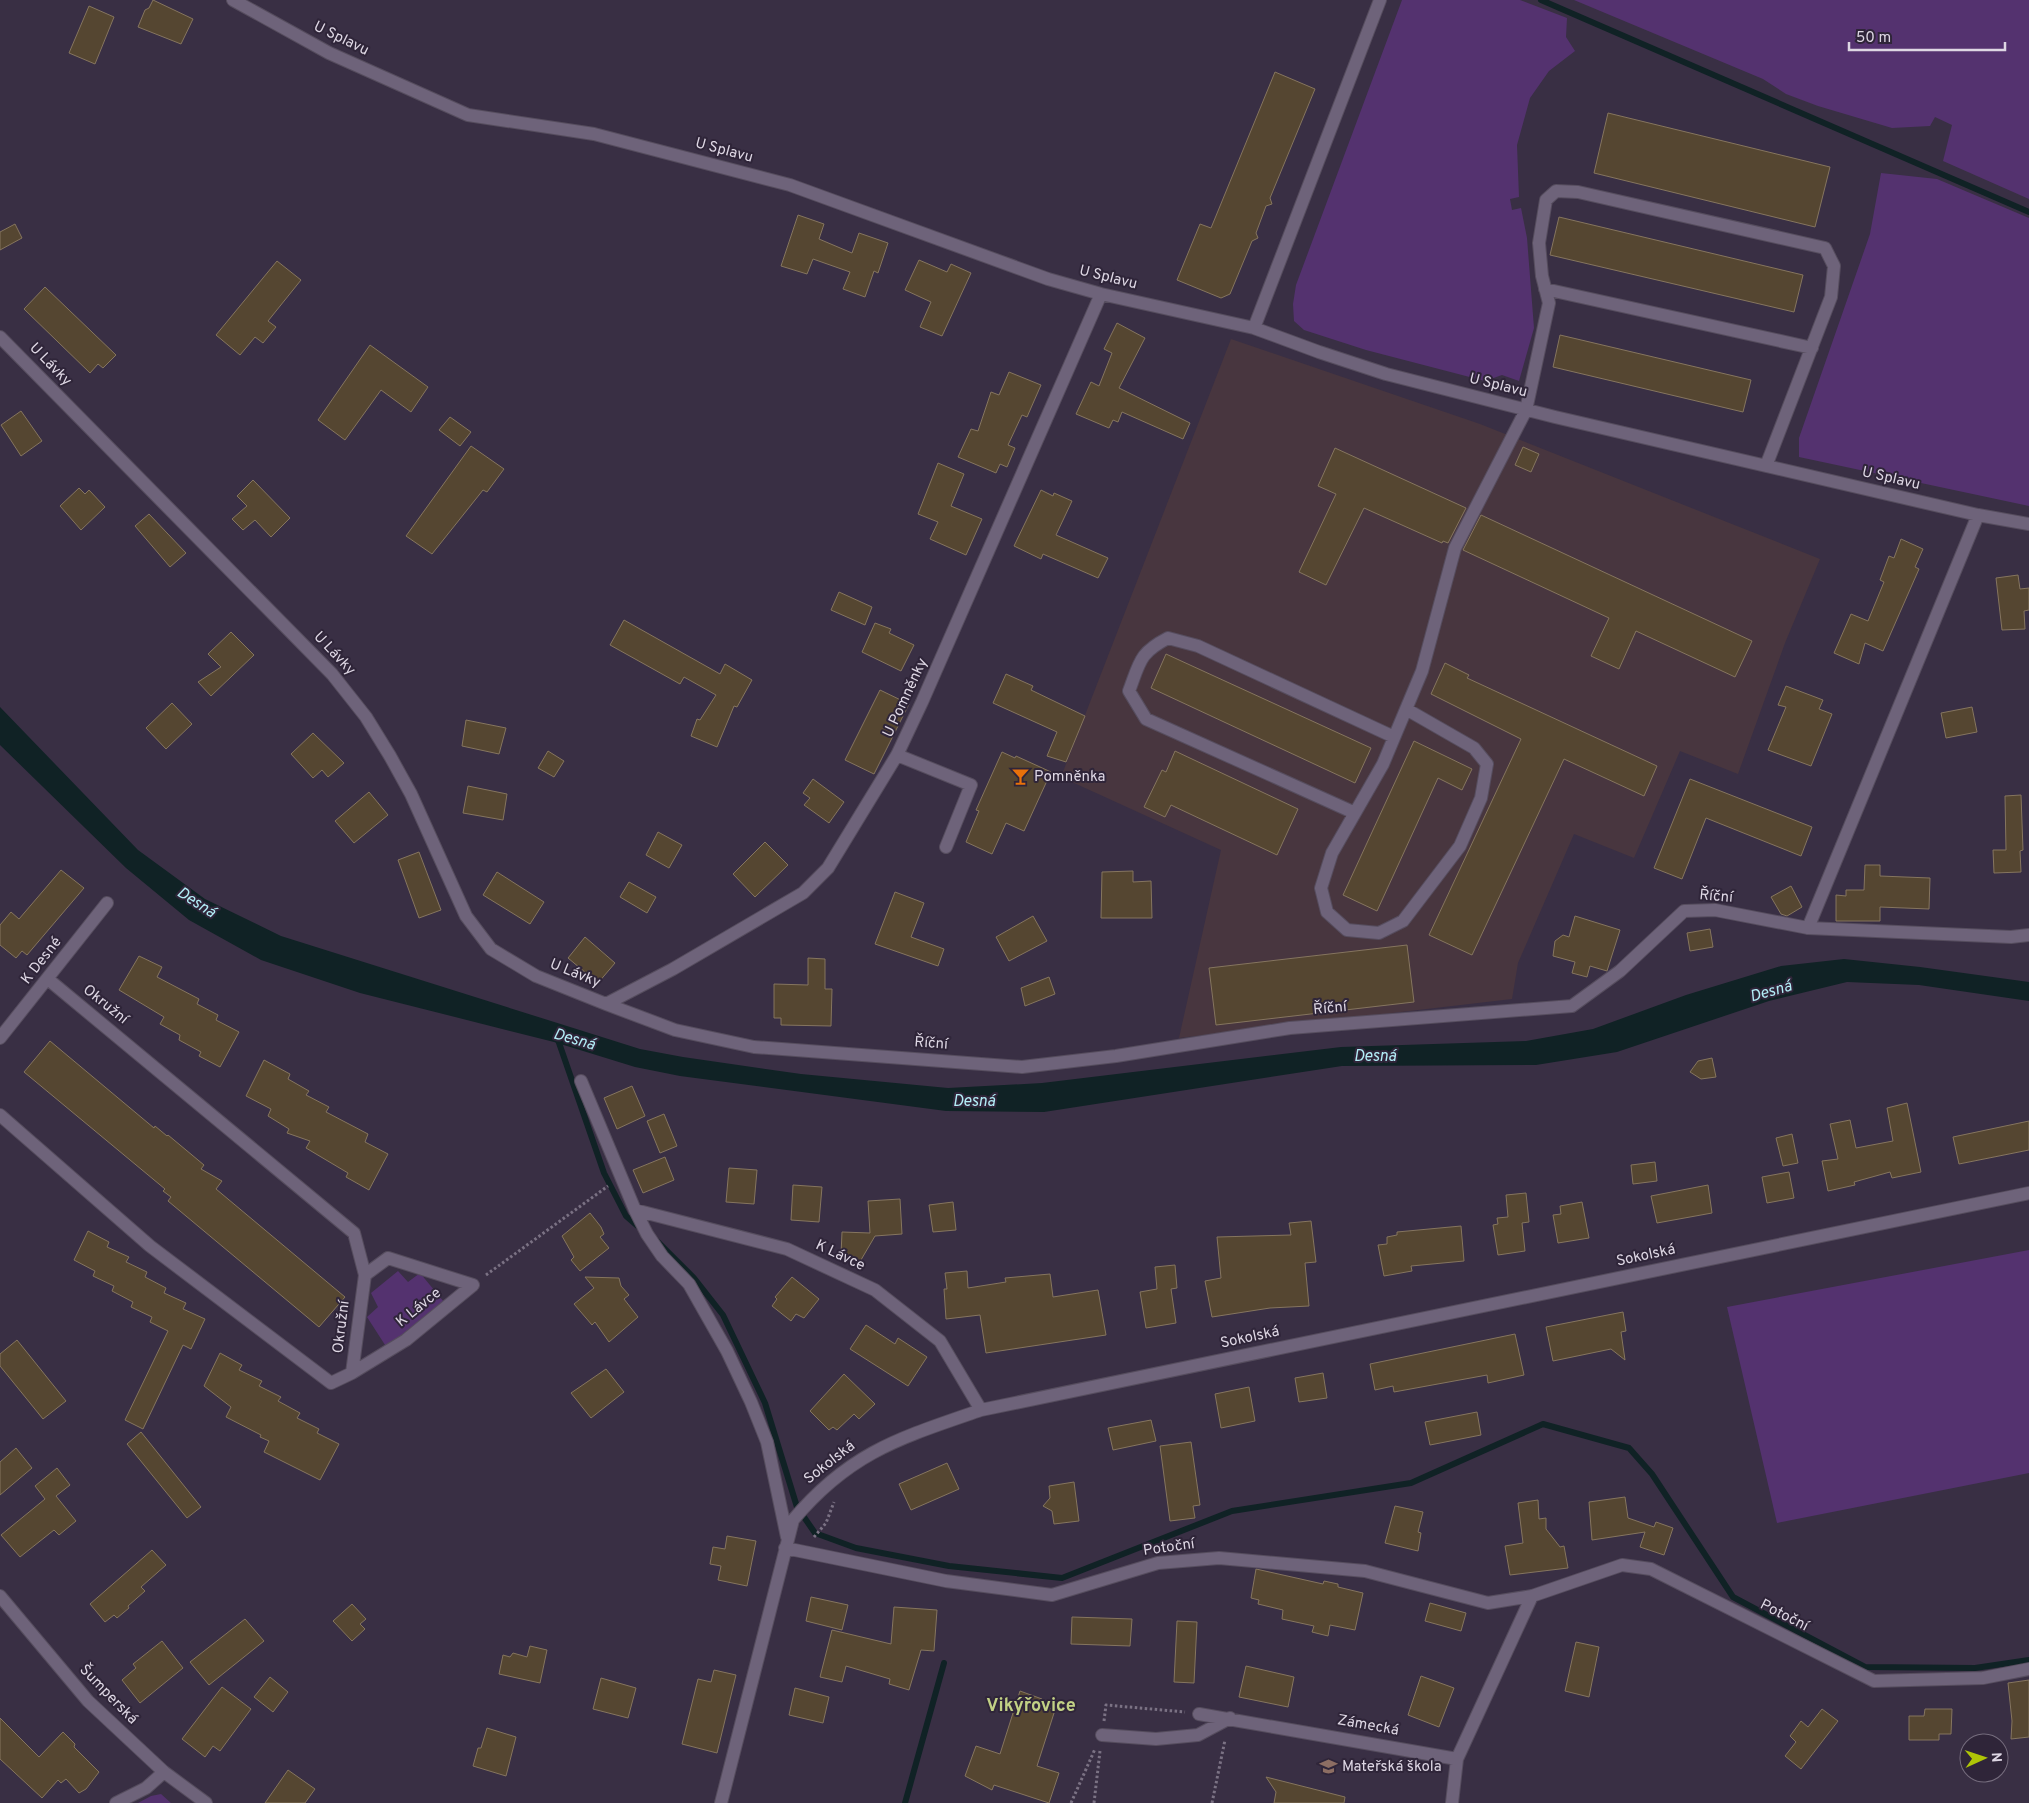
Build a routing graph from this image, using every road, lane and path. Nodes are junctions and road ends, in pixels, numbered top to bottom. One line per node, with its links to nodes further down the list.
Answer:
1 (234, 0): 3 (street, U Splavu)
2 (1380, 0): 6 (street)
3 (254, 5): 5 (street, U Splavu)
4 (1545, 289): 8 (street); 8 (street); 9 (street)
5 (1101, 294): 6 (street, U Splavu); 15 (street, U Pomněnky)
6 (1254, 328): 9 (street, U Splavu)
7 (0, 337): 22 (street, U Lávky)
8 (1812, 348): 10 (street)
9 (1526, 410): 10 (street, U Splavu); 13 (street)
10 (1766, 466): 11 (street, U Splavu)
11 (1978, 515): 12 (street, U Splavu); 19 (street)
12 (2029, 524)
13 (1406, 709): 14 (street); 16 (street)
14 (1394, 737): 16 (street); 16 (street)
15 (897, 755): 17 (street); 22 (street, U Pomněnky)
16 (1355, 812)
17 (946, 847)
18 (107, 903): 21 (street, K Desné)
19 (1808, 928): 20 (street, Říční); 22 (street, Říční)
20 (2029, 936)
21 (49, 980): 23 (street, K Desné); 29 (street, Okružní)
22 (606, 1004)
23 (0, 1038)
24 (582, 1081): 28 (street)
25 (0, 1115): 31 (street, Okružní)
26 (600, 1192): 30 (path)
27 (2029, 1193): 32 (street, Sokolská)
28 (636, 1213): 32 (street, K Lávce); 35 (street)
29 (365, 1275): 30 (street); 31 (street, Okružní)
30 (473, 1285): 31 (street, K Lávce)
31 (352, 1373)
32 (981, 1410): 35 (street, Sokolská)
33 (826, 1523): 34 (path)
34 (811, 1540)
35 (786, 1543): 37 (street, Potoční); 46 (street, Sokolská)
36 (0, 1596): 43 (street, Šumperská)
37 (1532, 1596): 38 (street, Potoční); 42 (street)
38 (2029, 1669)
39 (1199, 1714): 40 (street, Zámecká)
40 (1230, 1718): 41 (street); 42 (street, Zámecká); 48 (path)
41 (1102, 1735): 47 (path)
42 (1457, 1758): 49 (street)
43 (164, 1772): 44 (street); 45 (street, Šumperská)
44 (116, 1803)
45 (206, 1803)
46 (721, 1803)
47 (1071, 1803)
48 (1212, 1803)
49 (1452, 1803)

